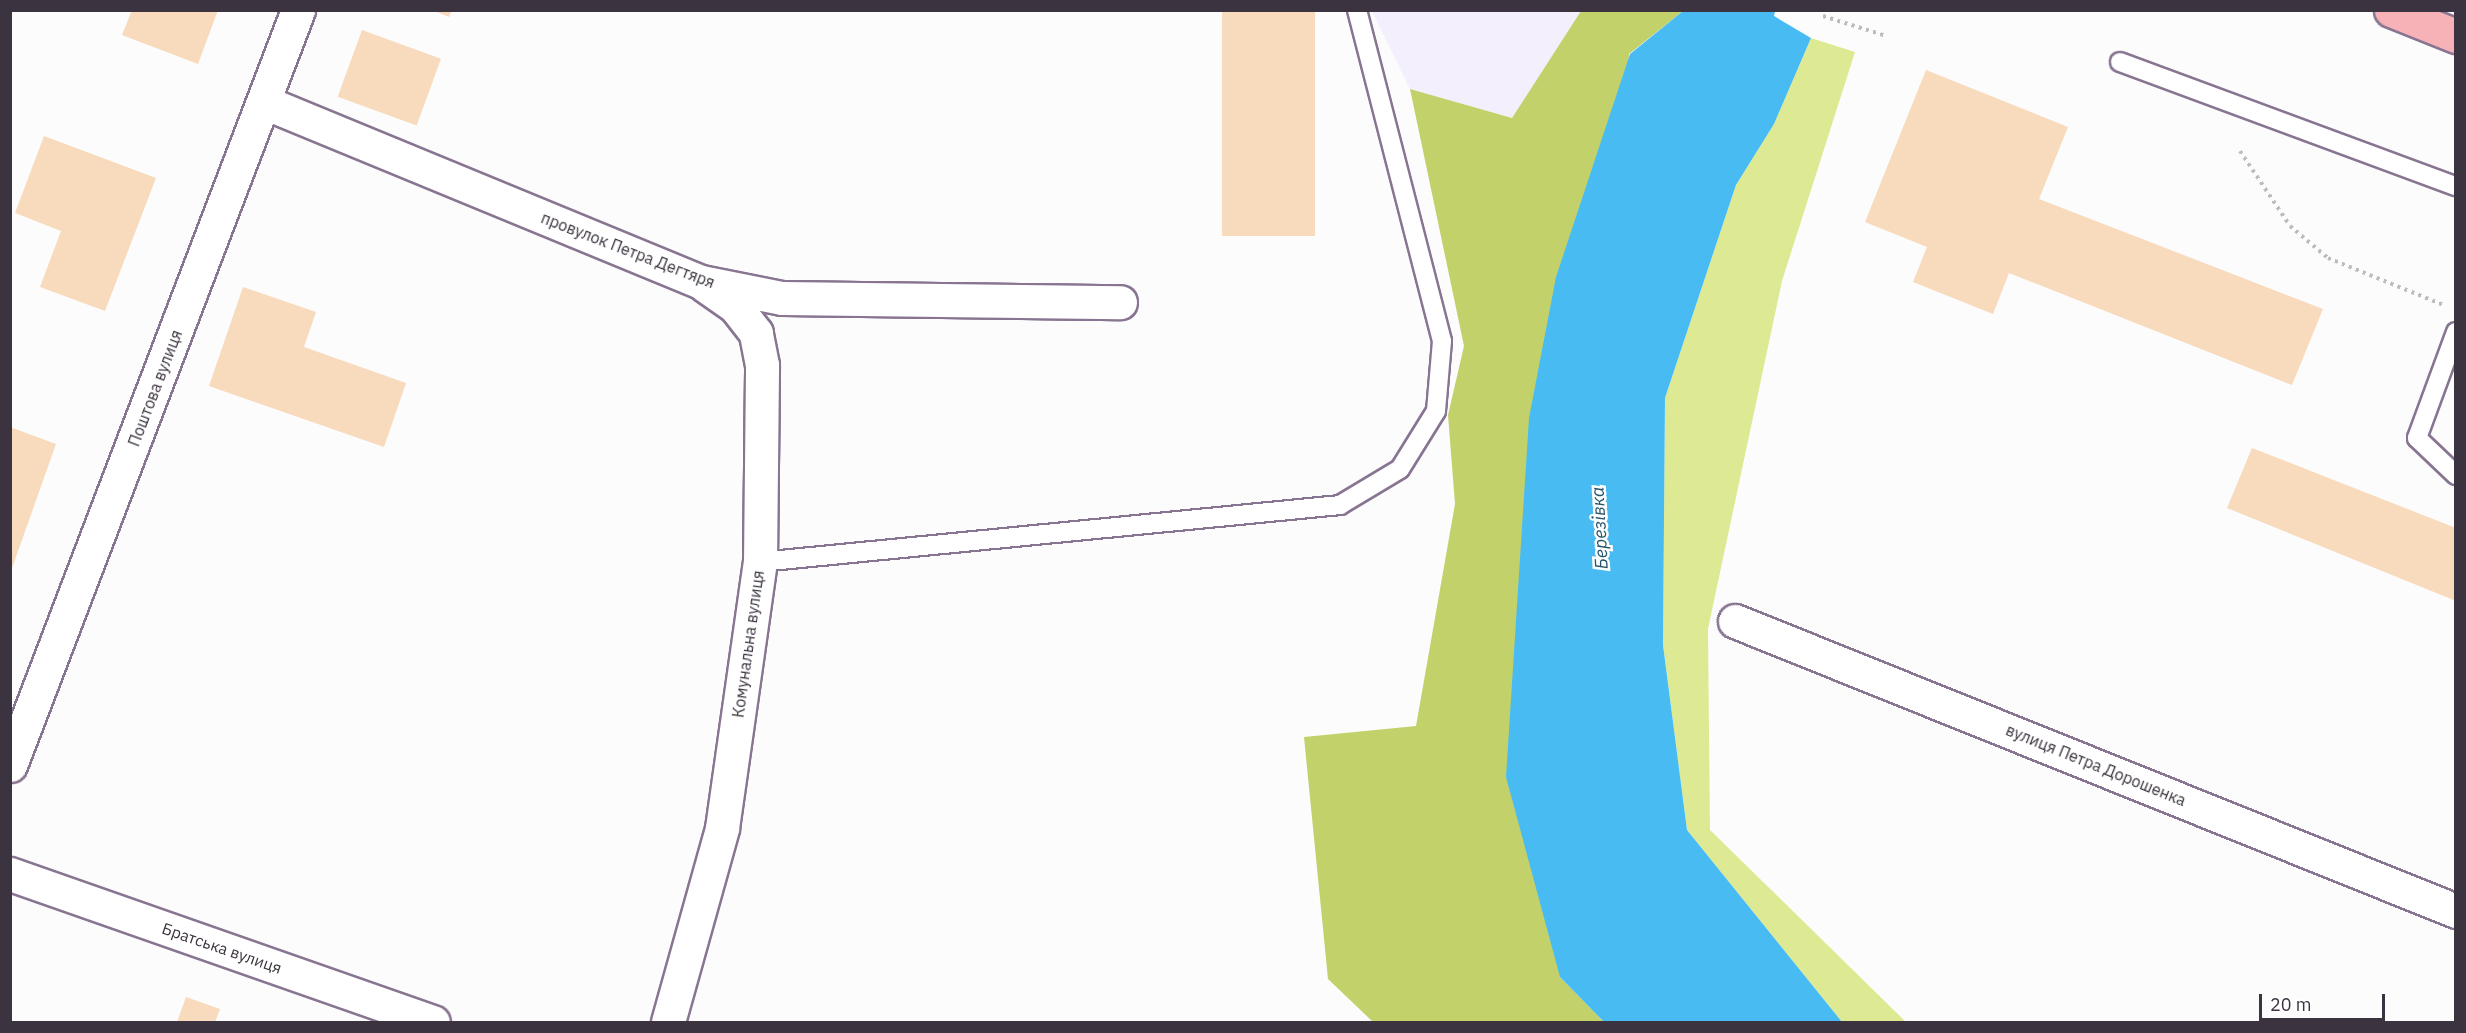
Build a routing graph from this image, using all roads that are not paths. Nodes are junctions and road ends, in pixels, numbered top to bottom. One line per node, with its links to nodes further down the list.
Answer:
1 (298, 10): 6 (street, Поштова вулиця)
2 (1357, 10): 12 (lane)
3 (2408, 14): 4 (highway)
4 (2456, 36)
5 (2120, 62): 7 (lane)
6 (264, 102): 8 (street, провулок Петра Дегтяря); 14 (street, Поштова вулиця)
7 (2456, 186)
8 (701, 282): 9 (street, провулок Петра Дегтяря); 12 (street, Комунальна вулиця)
9 (1120, 302)
10 (2456, 332): 11 (lane)
11 (2456, 475)
12 (760, 562): 18 (street, Комунальна вулиця)
13 (1735, 621): 16 (street, вулиця Петра Дорошенка)
14 (10, 765)
15 (10, 873): 17 (street, Братська вулиця)
16 (2456, 911)
17 (433, 1023)
18 (668, 1023)

